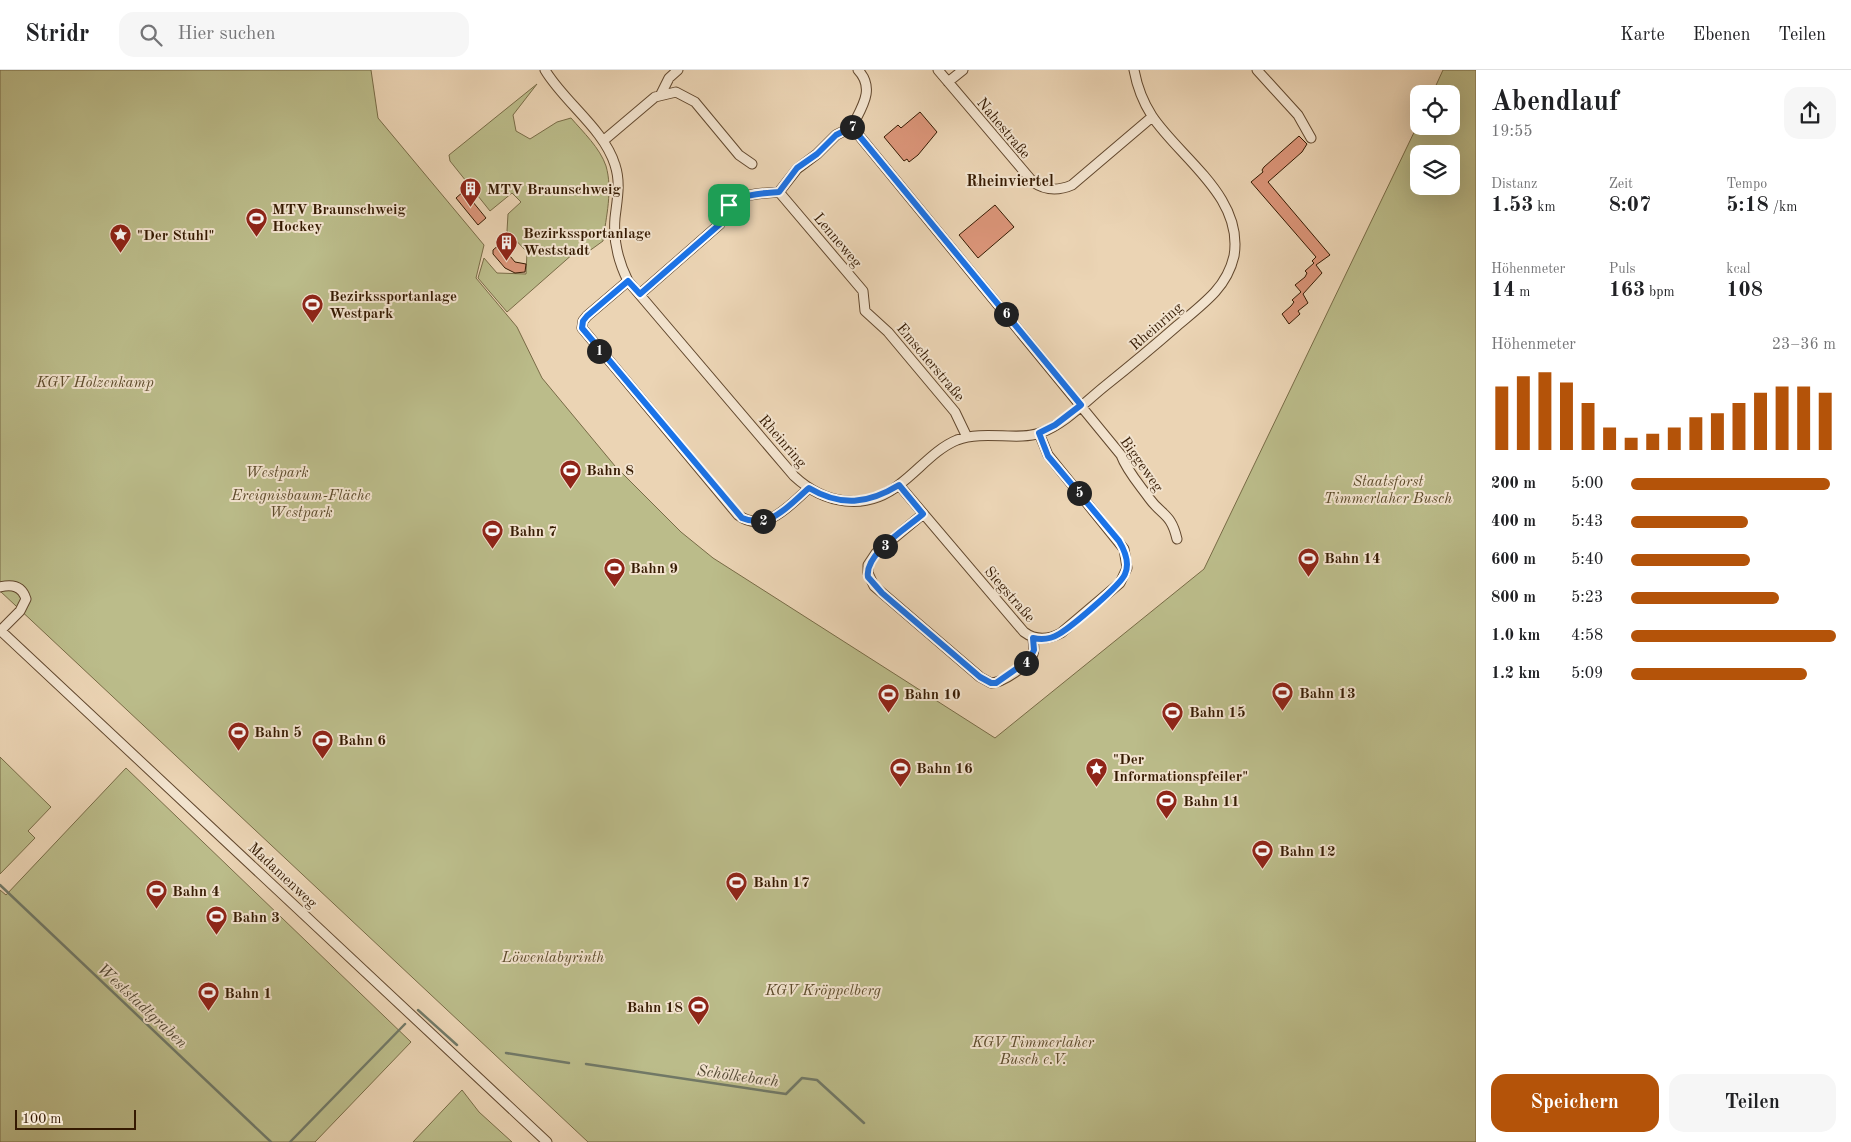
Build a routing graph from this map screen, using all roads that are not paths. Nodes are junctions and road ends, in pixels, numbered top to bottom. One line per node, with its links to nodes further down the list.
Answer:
1 (545, 70): 13 (street, Rheinring)
2 (678, 70): 9 (street)
3 (858, 70): 11 (street)
4 (938, 70): 8 (street, Nahestraße)
5 (963, 70): 8 (street)
6 (1134, 70): 10 (street, Rheinring)
7 (1257, 70): 12 (street)
8 (948, 82): 10 (street, Nahestraße)
9 (661, 94): 13 (street); 14 (street)
10 (1152, 117): 19 (street, Rheinring)
11 (852, 127): 15 (street); 19 (street, Biggeweg)
12 (1311, 138)
13 (603, 141): 16 (street, Rheinring)
14 (752, 164)
15 (779, 192): 17 (street); 18 (street, Lenneweg)
16 (628, 281): 17 (street, Rheinring); 23 (street)
17 (640, 294): 23 (street, Rheinring)
18 (865, 311): 21 (street, Emscherstraße)
19 (1081, 405): 20 (street, Rheinring); 25 (street, Biggeweg)
20 (1039, 433): 21 (street, Rheinring); 28 (street, Siegstraße)
21 (967, 437): 22 (street, Rheinring)
22 (899, 485): 23 (street, Rheinring); 24 (street, Siegstraße)
23 (809, 488)
24 (923, 514): 28 (street, Siegstraße); 28 (street)
25 (1177, 539)
26 (0, 587): 27 (street)
27 (0, 630): 29 (street, Madamenweg)
28 (1033, 638)
29 (547, 1142)

